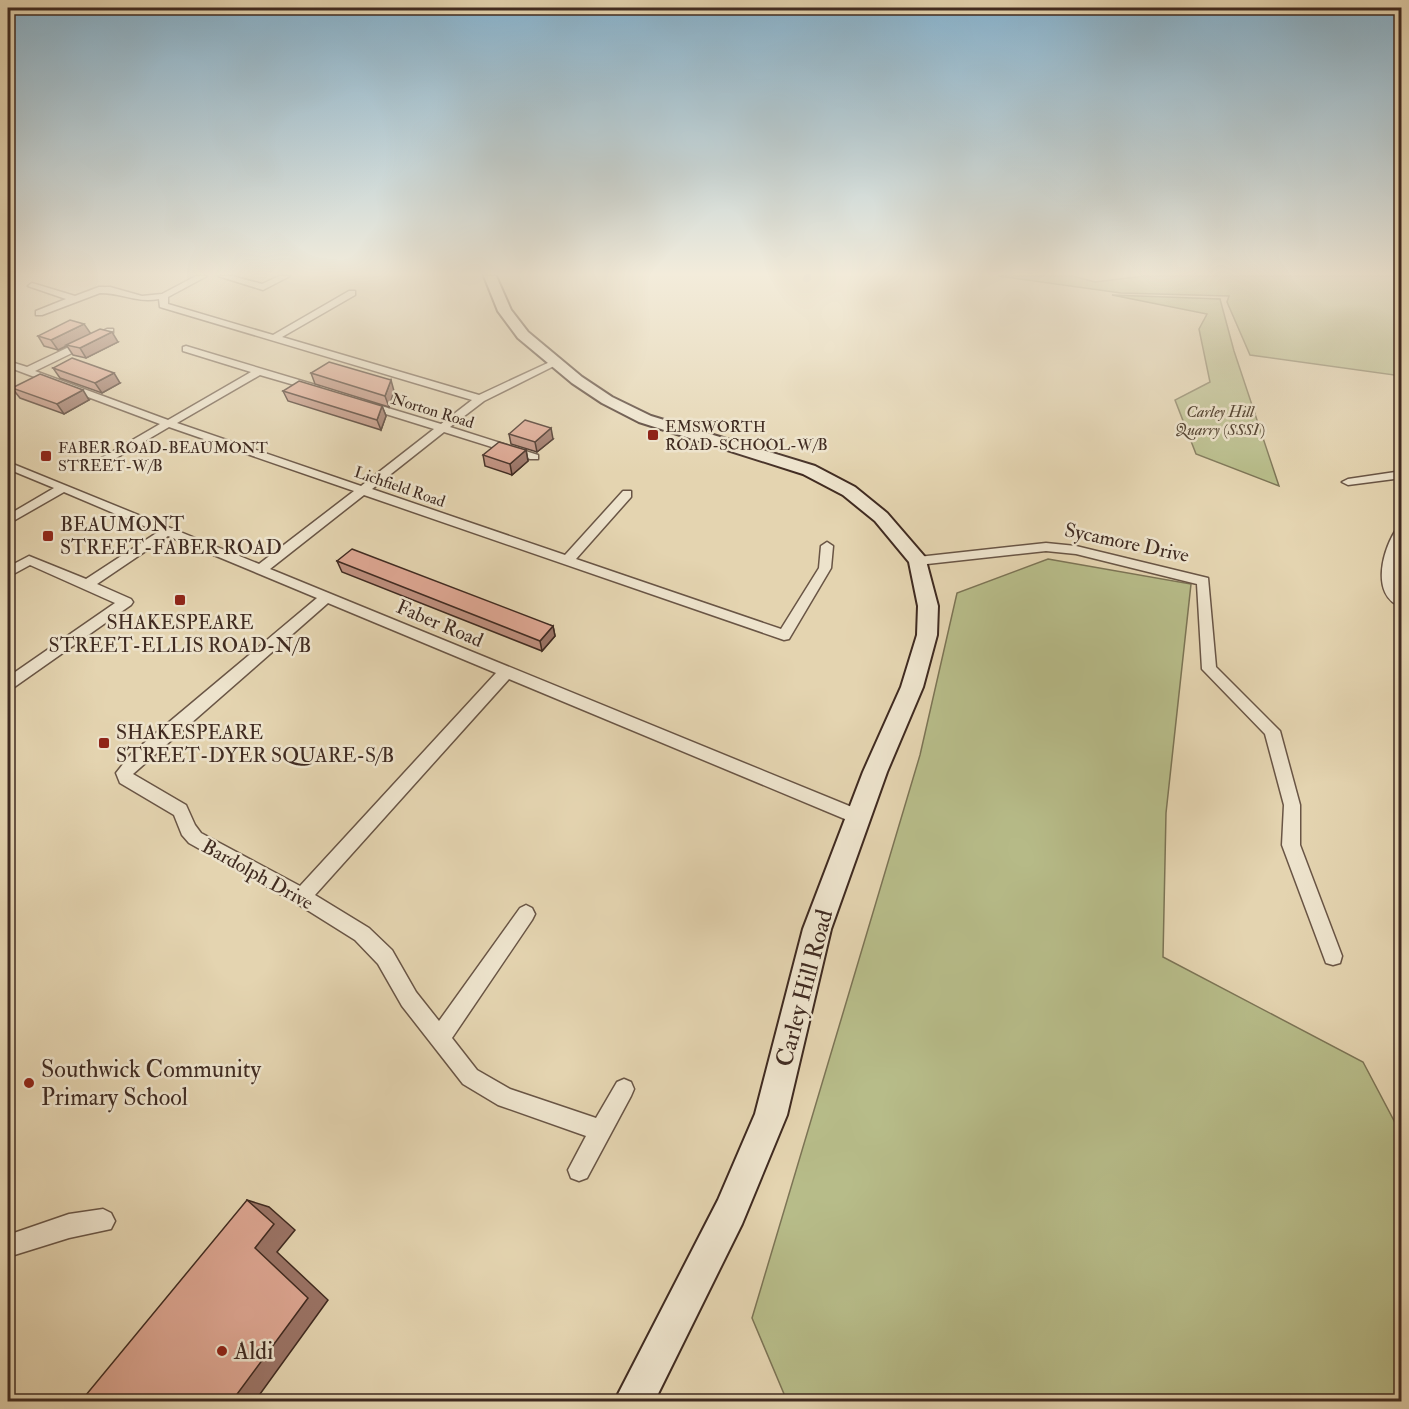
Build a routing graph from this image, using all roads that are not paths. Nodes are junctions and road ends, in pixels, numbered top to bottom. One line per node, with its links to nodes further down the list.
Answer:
1 (88, 342): 7 (street)
2 (287, 342): 10 (street)
3 (533, 342): 5 (street)
4 (186, 350): 8 (street)
5 (555, 363): 10 (street); 27 (street)
6 (8, 364): 7 (street, Lichfield Road)
7 (27, 371): 12 (street, Lichfield Road)
8 (259, 371): 9 (street); 12 (street)
9 (327, 392)
10 (480, 399): 13 (street)
11 (354, 400): 13 (street, Norton Road)
12 (168, 423): 16 (street); 20 (street, Lichfield Road)
13 (442, 428): 14 (street, Norton Road); 20 (street)
14 (534, 457)
15 (8, 465): 19 (street, Faber Road)
16 (90, 469)
17 (1401, 474): 18 (street)
18 (1348, 482)
19 (63, 488): 22 (street); 24 (street, Faber Road)
20 (362, 490): 26 (street, Lichfield Road); 28 (street)
21 (627, 494): 26 (street)
22 (8, 520)
23 (1401, 530): 32 (street)
24 (166, 532): 28 (street, Faber Road); 30 (street)
25 (827, 546): 26 (street, Lichfield Road)
26 (569, 560)
27 (918, 561): 35 (street, Carley Hill Road); 38 (street, Sycamore Drive)
28 (260, 570): 31 (street, Faber Road)
29 (8, 573): 30 (street)
30 (87, 585): 34 (street)
31 (327, 597): 33 (street, Faber Road); 36 (street, Bardolph Drive)
32 (1401, 602)
33 (506, 672): 35 (street, Faber Road); 36 (street)
34 (8, 684)
35 (858, 817): 45 (street, Carley Hill Road)
36 (302, 897): 39 (street, Bardolph Drive)
37 (526, 914): 39 (street)
38 (1333, 956)
39 (440, 1039): 41 (street, Bardolph Drive)
40 (624, 1089): 41 (street)
41 (600, 1130): 42 (street)
42 (579, 1170)
43 (103, 1221): 44 (street)
44 (8, 1246)
45 (633, 1401)

